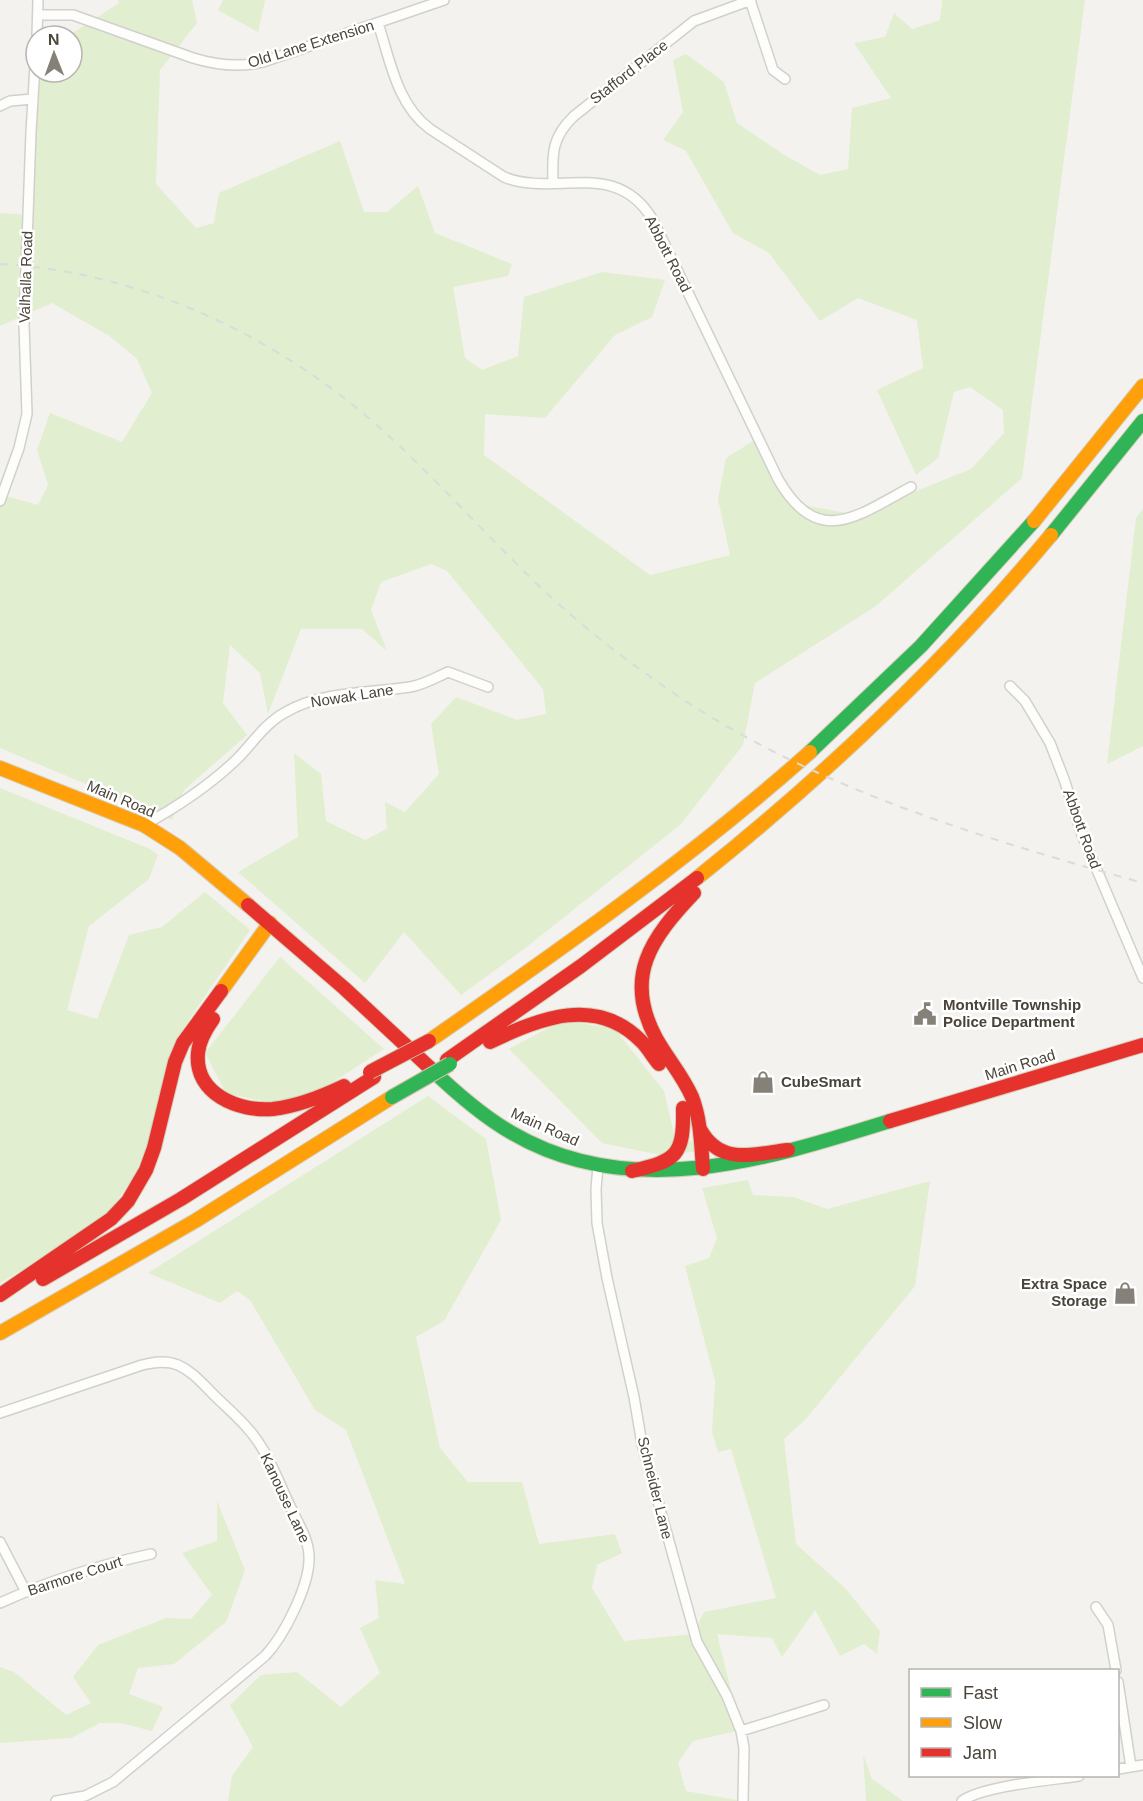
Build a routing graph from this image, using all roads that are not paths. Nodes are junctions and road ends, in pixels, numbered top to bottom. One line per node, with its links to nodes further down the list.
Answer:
1 (38, 0): 4 (street)
2 (444, 0): 5 (street, Old Lane Extension)
3 (751, 0): 7 (street); 11 (street, Stafford Place)
4 (38, 15): 5 (street, Old Lane Extension); 6 (street)
5 (378, 23): 11 (street, Abbott Road)
6 (38, 24)
7 (785, 79)
8 (34, 84): 9 (street, Valhalla Road)
9 (33, 99): 10 (street); 15 (street, Valhalla Road)
10 (0, 106)
11 (553, 182): 14 (street, Abbott Road)
12 (1143, 386): 25 (main road, bridge)
13 (1143, 421): 19 (main road)
14 (911, 487)
15 (0, 501)
16 (1010, 686): 22 (street, Abbott Road)
17 (488, 687): 20 (street, Nowak Lane)
18 (0, 768): 20 (main road, Main Road)
19 (785, 804): 24 (main road); 27 (main road)
20 (144, 825): 21 (main road, Main Road)
21 (274, 927): 25 (main road); 29 (main road, Main Road); 32 (main road)
22 (1143, 978)
23 (1143, 1045): 28 (main road, Main Road)
24 (449, 1062): 26 (main road); 34 (main road, bridge)
25 (372, 1075): 33 (main road)
26 (683, 1108): 30 (main road); 31 (main road)
27 (699, 1126): 28 (main road); 30 (main road)
28 (788, 1150): 30 (main road, Main Road)
29 (598, 1166): 31 (main road, Main Road); 44 (street, Schneider Lane)
30 (698, 1169): 31 (main road, Main Road)
31 (632, 1171)
32 (0, 1295)
33 (0, 1303)
34 (0, 1333)
35 (0, 1413): 49 (street, Kanouse Lane)
36 (0, 1542): 38 (street)
37 (151, 1554): 38 (street, Barmore Court)
38 (26, 1592): 39 (street, Barmore Court)
39 (0, 1603)
40 (1096, 1607): 41 (street)
41 (1116, 1669)
42 (1119, 1689): 46 (street)
43 (824, 1705): 44 (street)
44 (741, 1731): 50 (street, Schneider Lane)
45 (1143, 1765): 46 (street)
46 (1131, 1767): 47 (street)
47 (1119, 1769)
48 (1072, 1777): 51 (street)
49 (56, 1801)
50 (744, 1801)
51 (962, 1801)

